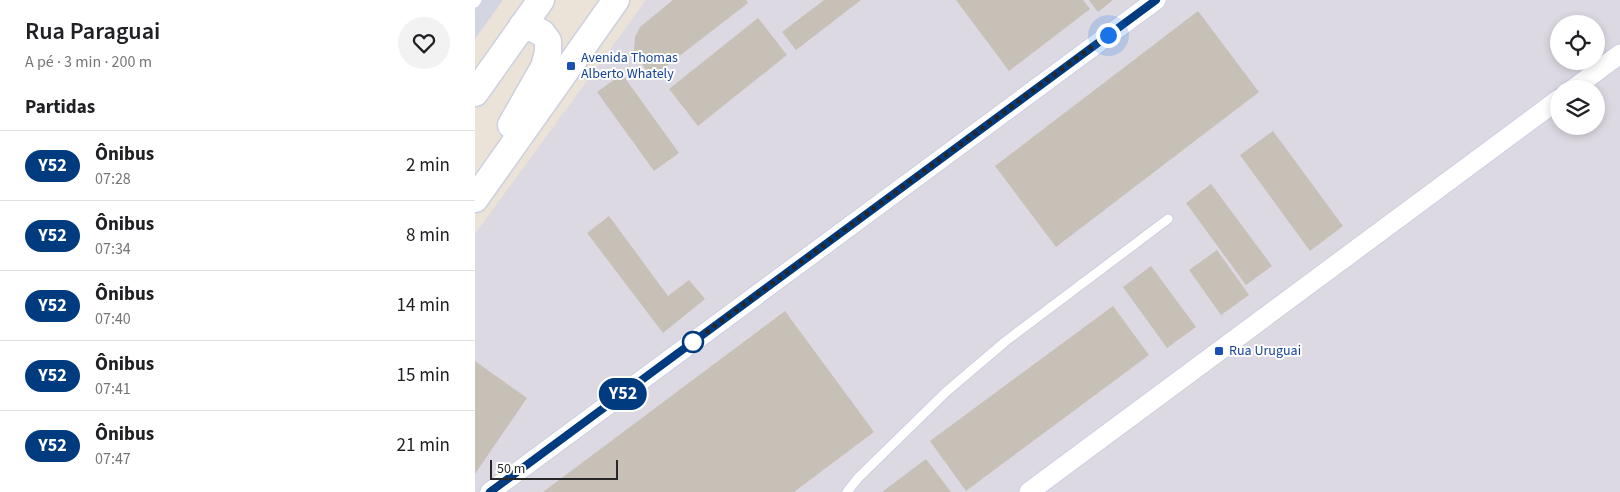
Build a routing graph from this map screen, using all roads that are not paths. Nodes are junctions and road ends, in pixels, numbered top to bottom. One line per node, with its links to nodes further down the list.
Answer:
1 (541, 0): 4 (main road)
2 (616, 0): 9 (main road)
3 (1156, 0): 11 (street)
4 (522, 26): 7 (main road); 9 (main road)
5 (1620, 54): 6 (street)
6 (1585, 80)
7 (475, 93)
8 (1550, 106): 13 (street)
9 (479, 194)
10 (1168, 219): 12 (lane)
11 (490, 492)
12 (847, 492)
13 (1029, 492)

